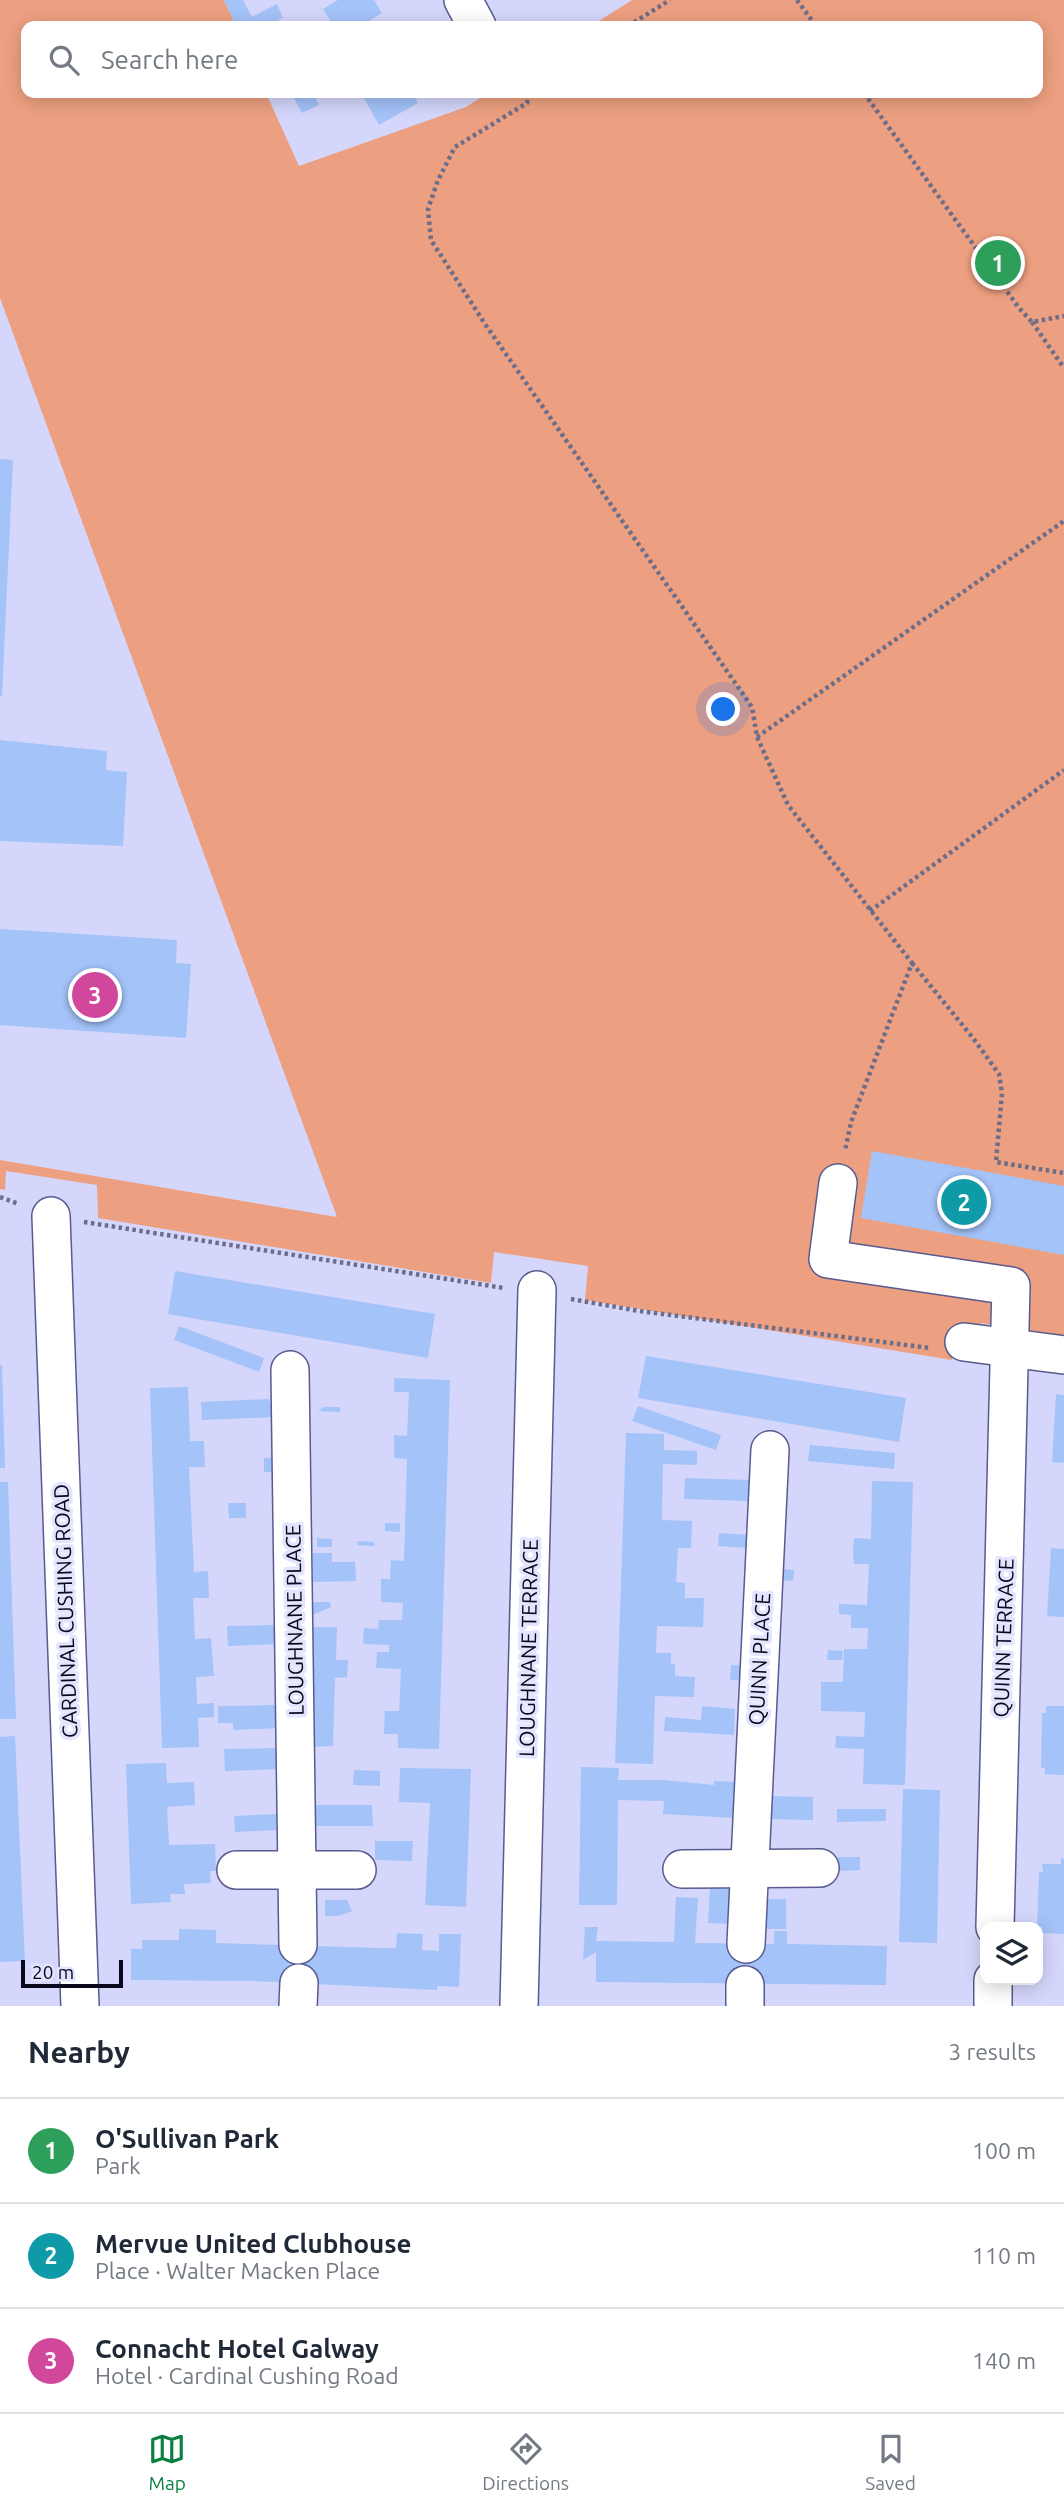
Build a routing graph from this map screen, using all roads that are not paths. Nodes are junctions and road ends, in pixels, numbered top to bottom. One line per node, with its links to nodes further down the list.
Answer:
1 (463, 0): 2 (street)
2 (474, 21)
3 (838, 1182): 7 (street, QUINN TERRACE)
4 (51, 1216): 21 (street, CARDINAL CUSHING ROAD)
5 (537, 1290): 22 (street, LOUGHNANE TERRACE)
6 (964, 1342): 7 (street)
7 (1008, 1348): 8 (street); 17 (street, QUINN TERRACE)
8 (1064, 1356)
9 (290, 1370): 15 (street, LOUGHNANE PLACE)
10 (770, 1450): 13 (street, QUINN PLACE)
11 (820, 1868): 13 (street)
12 (682, 1869): 13 (street)
13 (749, 1869): 18 (street, QUINN PLACE)
14 (236, 1870): 15 (street)
15 (299, 1870): 16 (street); 19 (street, LOUGHNANE PLACE)
16 (357, 1870)
17 (995, 1922)
18 (746, 1944)
19 (298, 1945)
20 (993, 1985): 23 (street)
21 (80, 2006)
22 (519, 2006)
23 (993, 2006)

